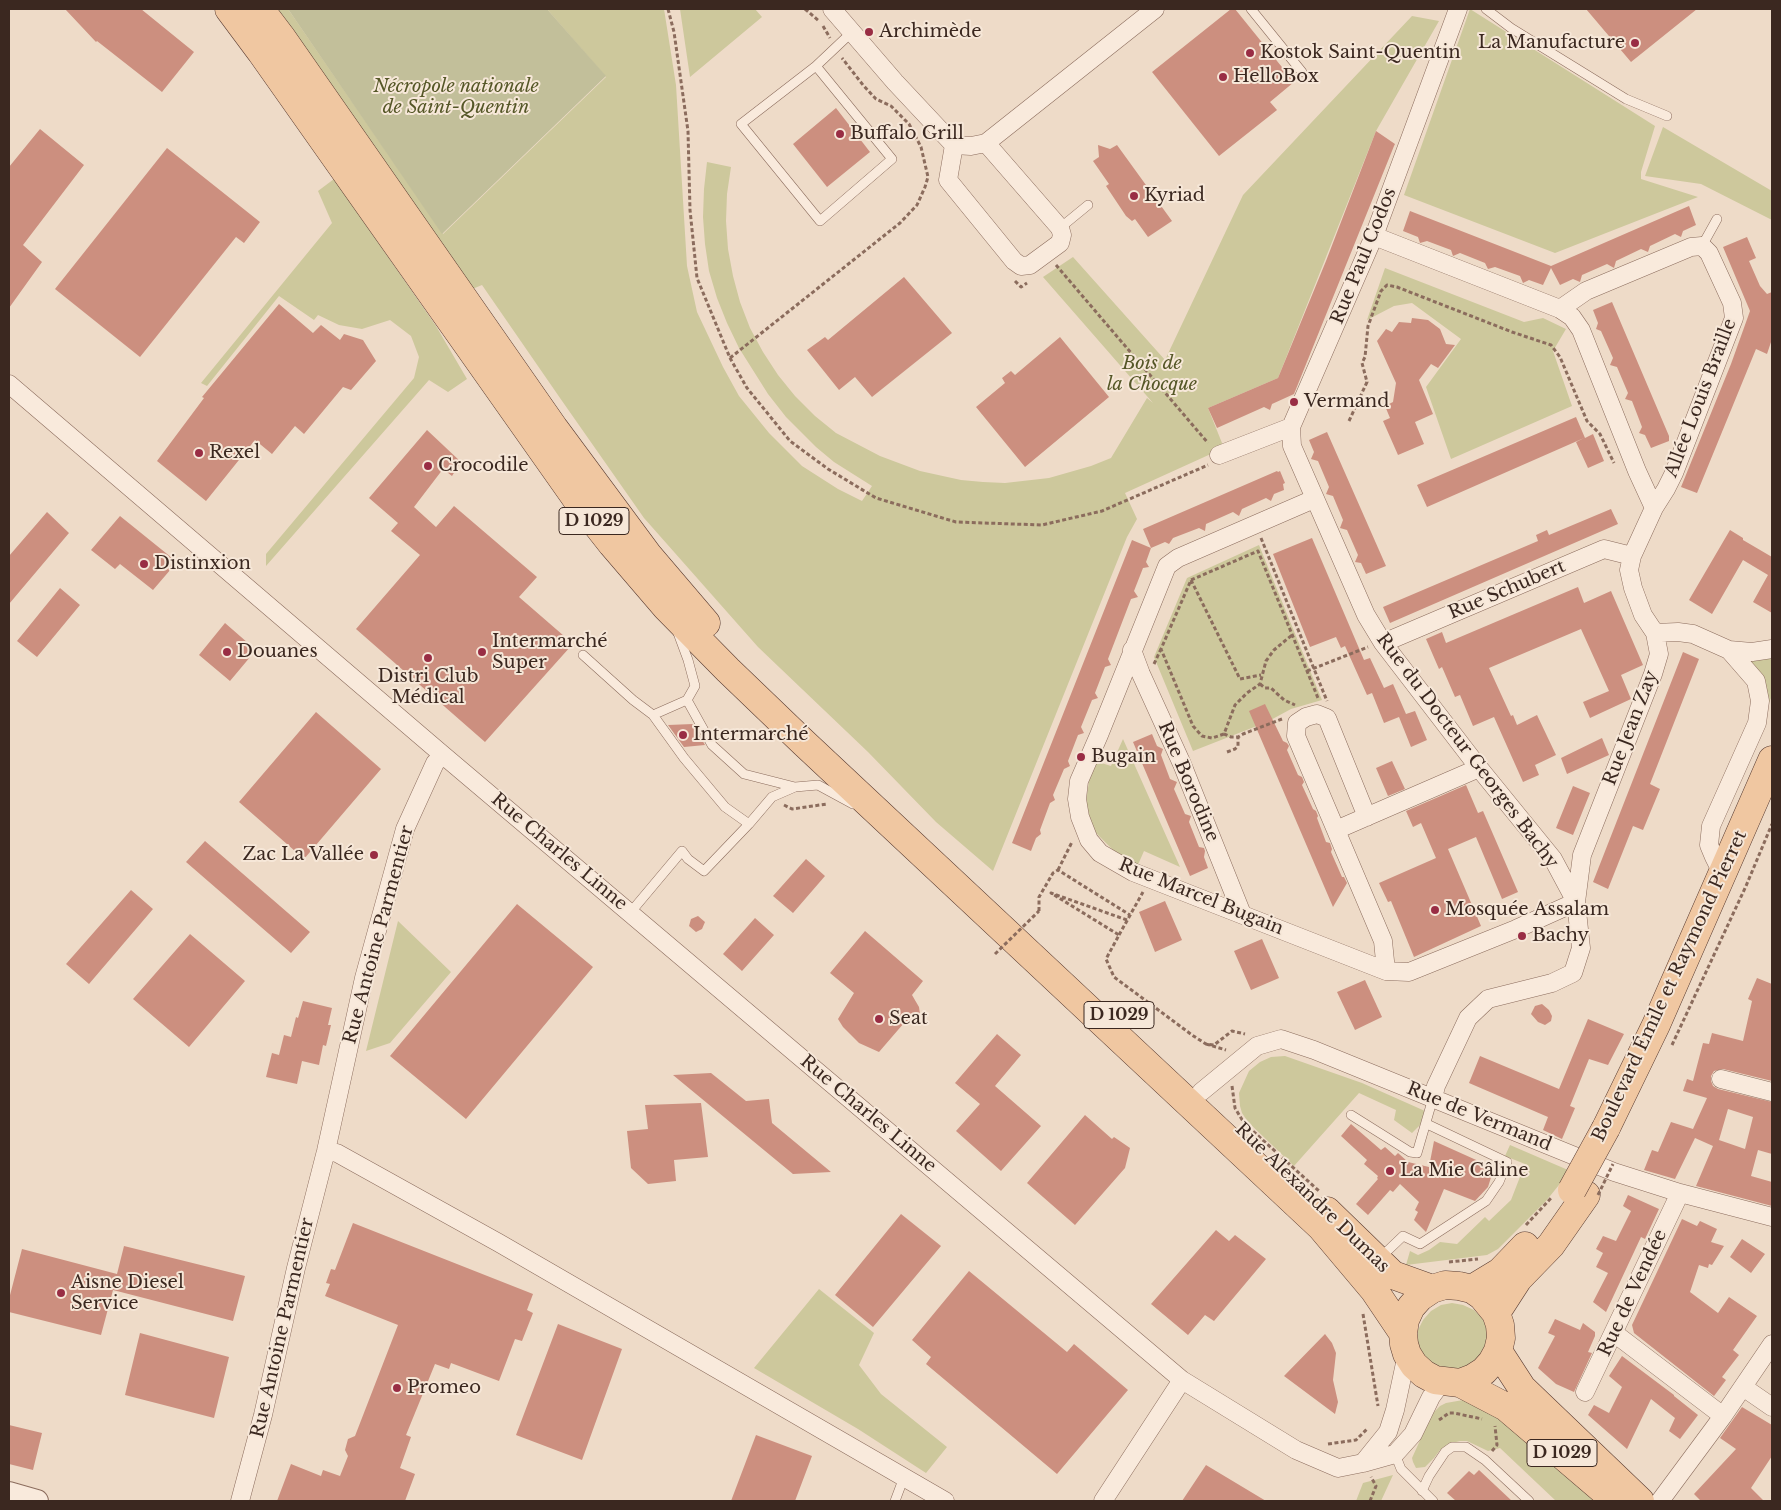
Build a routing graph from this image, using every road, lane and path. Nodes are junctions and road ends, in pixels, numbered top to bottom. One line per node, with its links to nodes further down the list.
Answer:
1 (228, 9): 32 (main road, D 1029)
2 (260, 9): 84 (main road, D 1029)
3 (668, 9): 25 (path)
4 (832, 9): 9 (street)
5 (1251, 9): 11 (lane)
6 (1458, 9): 18 (street, Rue Paul Codos)
7 (1486, 9): 12 (lane)
8 (1152, 10): 13 (street)
9 (852, 32): 10 (lane); 14 (street)
10 (816, 66): 10 (lane)
11 (1302, 72)
12 (1667, 116)
13 (986, 143): 14 (street); 17 (street)
14 (954, 145): 20 (street)
15 (1088, 205): 17 (lane)
16 (1716, 219): 19 (lane)
17 (1060, 228): 20 (street)
18 (1374, 236): 21 (street); 24 (street, Rue Paul Codos)
19 (1702, 246): 21 (street); 28 (street, Allée Louis Braille)
20 (1046, 254): 25 (path)
21 (1560, 309): 26 (street)
22 (9, 384): 54 (street)
23 (1349, 421): 26 (path)
24 (1291, 427): 25 (street); 27 (street, Rue du Docteur Georges Bachy)
25 (1218, 455)
26 (1637, 471): 28 (street)
27 (1314, 499): 33 (street, Rue du Docteur Georges Bachy); 38 (street, Rue Marcel Bugain)
28 (1654, 508): 30 (street, Allée Louis Braille)
29 (1259, 533): 41 (path)
30 (1632, 556): 34 (street, Rue Jean Zay); 36 (street, Rue Schubert)
31 (1191, 580): 35 (path); 43 (path); 51 (path)
32 (666, 607): 45 (lane); 84 (main road, D 1029)
33 (1366, 615): 36 (street, Rue du Docteur Georges Bachy); 41 (path)
34 (1655, 633): 39 (street); 70 (street, Rue Jean Zay)
35 (1292, 635): 42 (path); 43 (path)
36 (1384, 643): 56 (street, Rue du Docteur Georges Bachy)
37 (1772, 649): 39 (street)
38 (1132, 650): 65 (street, Rue Marcel Bugain); 72 (street, Rue Borodine)
39 (1729, 650): 68 (street)
40 (583, 655): 49 (lane)
41 (1314, 669): 42 (path); 47 (path)
42 (1307, 672): 46 (path)
43 (1261, 675): 44 (path)
44 (1260, 684): 48 (path); 51 (path)
45 (687, 700): 49 (lane); 57 (lane)
46 (1312, 702)
47 (1329, 704)
48 (1292, 713)
49 (654, 715): 63 (lane)
50 (1286, 716): 52 (path)
51 (1224, 734): 52 (path)
52 (1238, 737): 53 (path)
53 (1227, 752)
54 (443, 755): 71 (street, Rue Charles Linne); 89 (street, Rue Antoine Parmentier)
55 (1772, 760): 68 (main road, Boulevard Émile et Raymond Pierret)
56 (1479, 768): 62 (street); 70 (street, Rue du Docteur Georges Bachy)
57 (796, 787): 59 (lane); 61 (lane)
58 (1772, 795): 88 (main road, Boulevard Émile et Raymond Pierret)
59 (772, 797): 60 (path); 63 (lane)
60 (835, 805)
61 (863, 812)
62 (1367, 817): 66 (street); 66 (street)
63 (749, 824): 71 (lane)
64 (1772, 824): 80 (path)
65 (1084, 830): 67 (path); 69 (street, Rue Marcel Bugain)
66 (1336, 830): 77 (street)
67 (1058, 870): 73 (path); 76 (path, bridge)
68 (1723, 875): 88 (main road, Boulevard Émile et Raymond Pierret)
69 (1149, 878): 72 (street, Rue Marcel Bugain); 73 (path)
70 (1576, 902): 77 (street, Rue Marcel Bugain); 85 (street, Rue du Docteur Georges Bachy)
71 (630, 913): 106 (street, Rue Charles Linne)
72 (1242, 914): 77 (street, Rue Marcel Bugain)
73 (1130, 915): 74 (path)
74 (1127, 920): 75 (path); 75 (path)
75 (1119, 935): 79 (path)
76 (995, 954)
77 (1386, 970)
78 (1281, 1039): 79 (path); 81 (street); 85 (street, Rue de Vermand)
79 (1206, 1044): 81 (path)
80 (1672, 1046)
81 (1241, 1058): 84 (street); 91 (path)
82 (1721, 1079): 83 (street)
83 (1772, 1092)
84 (1195, 1097): 96 (main road, Rue Alexandre Dumas); 103 (main road, Rue Alexandre Dumas)
85 (1433, 1098): 87 (lane); 92 (street, Rue de Vermand)
86 (1351, 1115): 87 (lane)
87 (1426, 1124): 96 (lane)
88 (1613, 1131): 90 (main road, Boulevard Émile et Raymond Pierret)
89 (326, 1151): 120 (street); 125 (street, Rue Antoine Parmentier)
90 (1572, 1192): 94 (path); 99 (main road, Boulevard Émile et Raymond Pierret); 101 (main road, Boulevard Émile et Raymond Pierret)
91 (1321, 1193)
92 (1680, 1193): 93 (street, Rue de Vermand); 102 (street, Rue de Vendée)
93 (1772, 1218)
94 (1524, 1227)
95 (1485, 1258): 97 (path)
96 (1378, 1260): 98 (main road, Rue Alexandre Dumas)
97 (1445, 1262)
98 (1432, 1289): 99 (main road); 103 (main road)
99 (1472, 1290): 101 (main road)
100 (1362, 1307): 111 (path)
101 (1496, 1313): 105 (main road)
102 (1614, 1333): 109 (street, Rue de Vendée); 113 (street)
103 (1405, 1344): 107 (main road); 119 (street)
104 (1772, 1344): 108 (street)
105 (1498, 1351): 107 (main road); 132 (main road)
106 (1182, 1380): 116 (street, Rue Charles Linne); 128 (street)
107 (1451, 1382): 112 (main road); 117 (street)
108 (1743, 1387): 110 (street); 113 (street)
109 (1585, 1392)
110 (1772, 1407)
111 (1377, 1412)
112 (1495, 1416): 114 (path); 118 (path); 123 (main road, D 1029)
113 (1723, 1416): 133 (street)
114 (1436, 1423)
115 (1369, 1427): 116 (path)
116 (1296, 1450): 119 (street, Rue Charles Linne)
117 (1395, 1454): 119 (street, Rue Charles Linne); 121 (lane)
118 (1486, 1460): 121 (lane); 131 (lane)
119 (1363, 1463): 129 (path)
120 (904, 1477): 126 (lane); 127 (street)
121 (1422, 1491): 130 (lane)
122 (9, 1493): 124 (street)
123 (1605, 1498)
124 (37, 1501)
125 (240, 1501)
126 (895, 1501)
127 (945, 1501)
128 (1103, 1501)
129 (1370, 1501)
130 (1433, 1501)
131 (1529, 1501)
132 (1640, 1501)
133 (1660, 1501)

